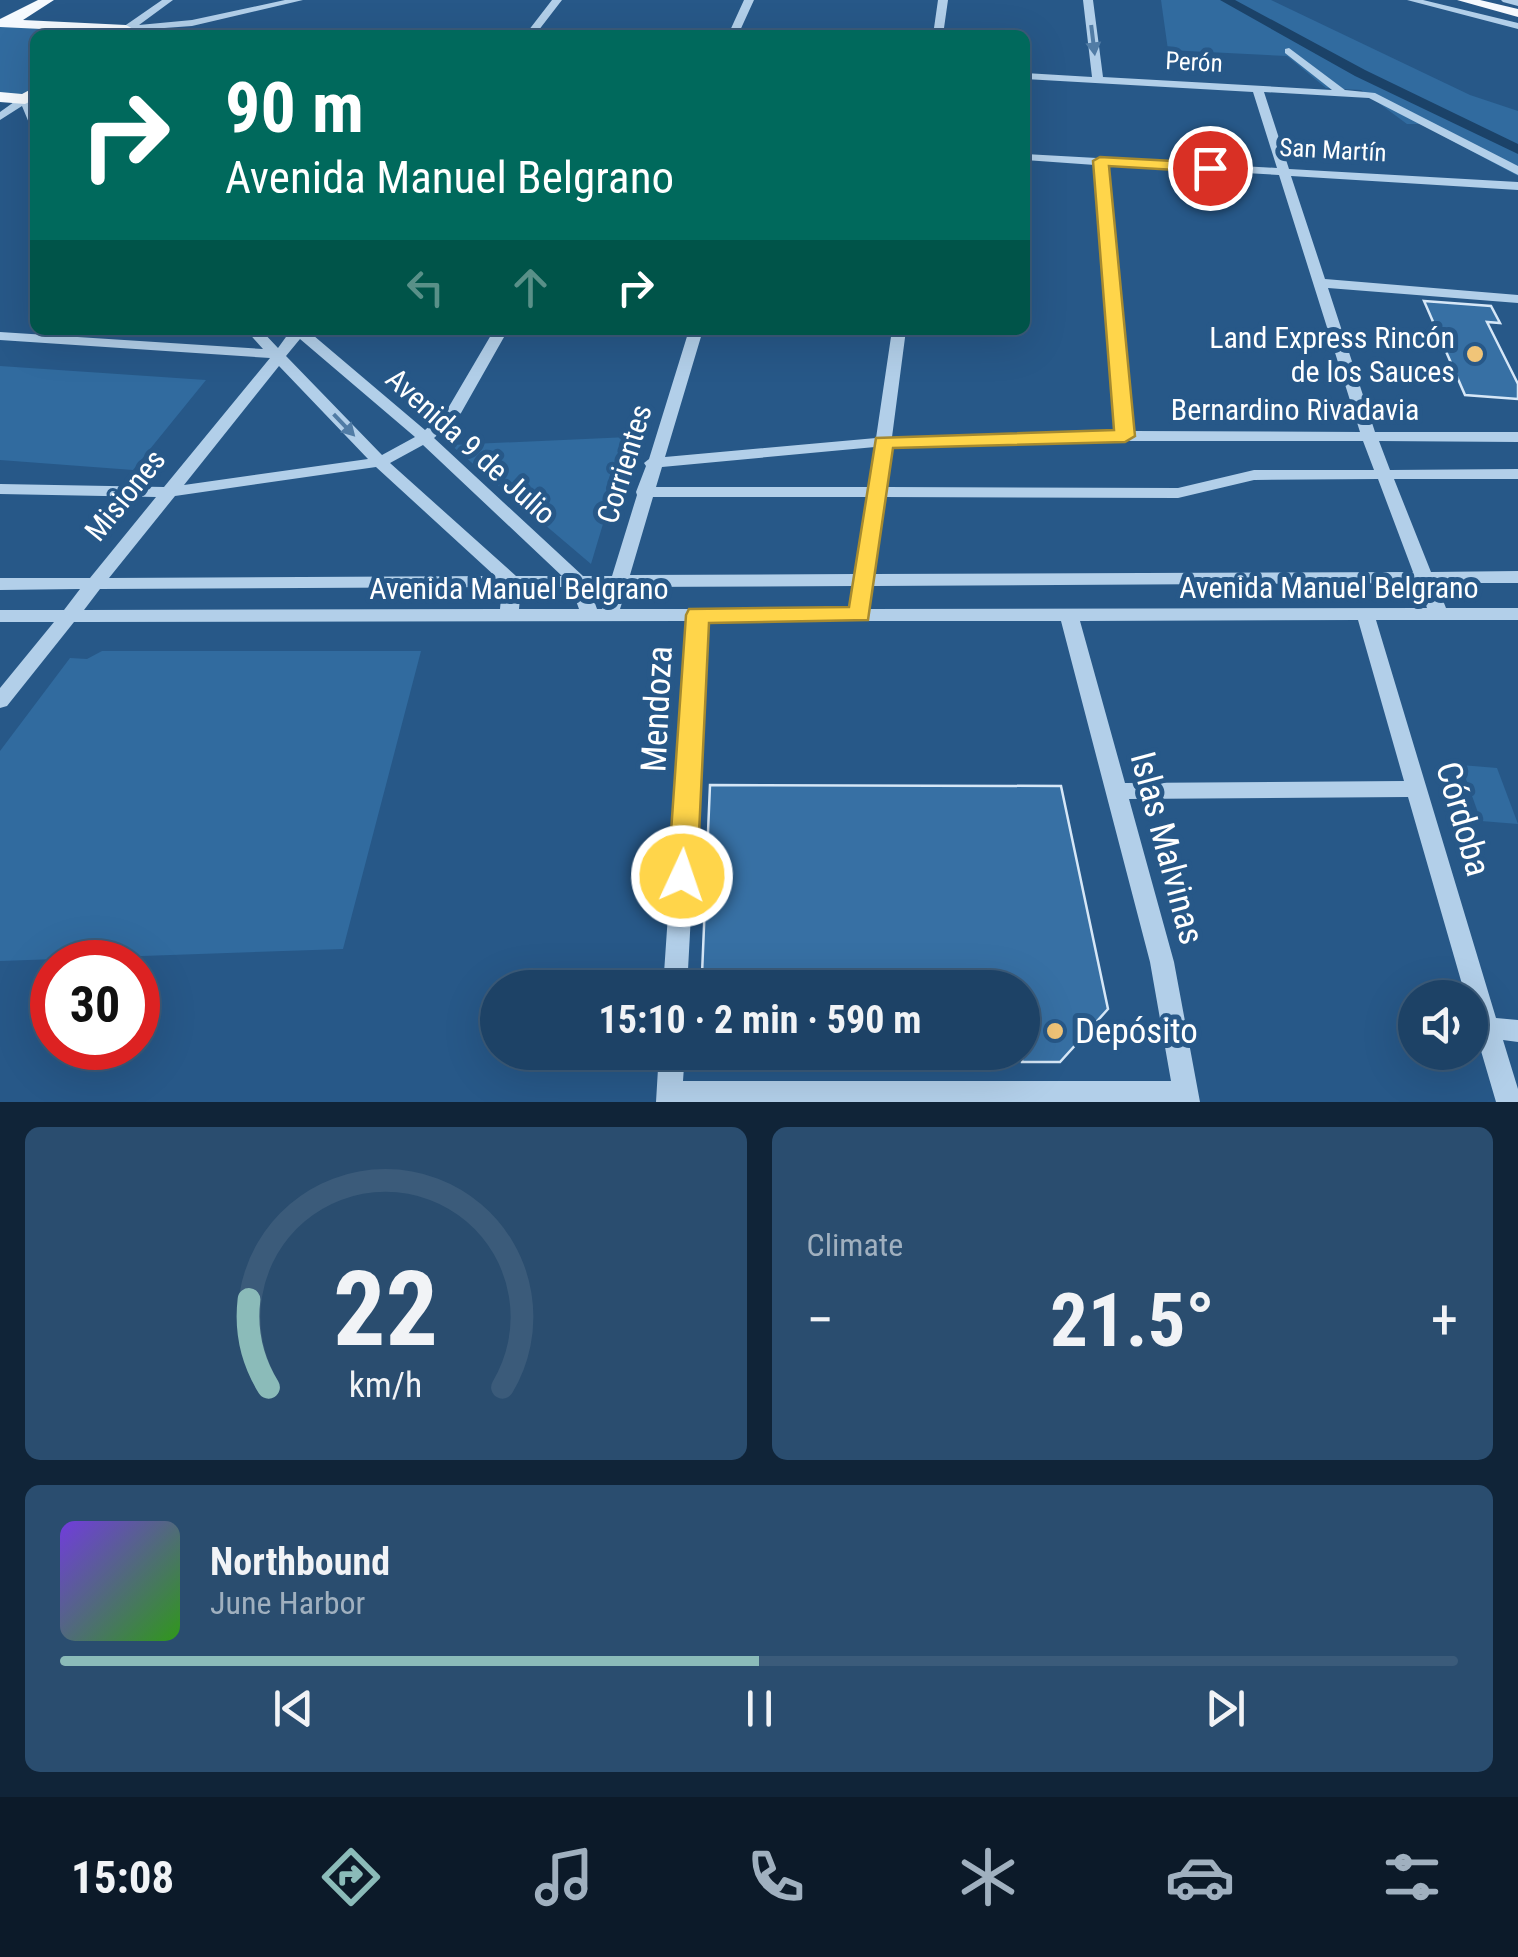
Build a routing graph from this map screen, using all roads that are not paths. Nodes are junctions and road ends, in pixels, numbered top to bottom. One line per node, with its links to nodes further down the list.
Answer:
1 (19, 0): 13 (main road)
2 (47, 0): 13 (main road)
3 (168, 0): 15 (street)
4 (257, 0): 16 (street)
5 (298, 0): 17 (street)
6 (557, 0): 18 (street)
7 (749, 0): 19 (street)
8 (943, 0): 20 (street)
9 (1088, 0): 23 (street, one-way to 23)
10 (1412, 0): 12 (street)
11 (1464, 0): 12 (main road)
12 (1516, 11)
13 (3, 19): 14 (main road)
14 (104, 30)
15 (125, 30)
16 (130, 30)
17 (136, 30)
18 (534, 30)
19 (736, 30)
20 (939, 30)
21 (1289, 51): 25 (street)
22 (1030, 76): 23 (street, Perón)
23 (1098, 80): 24 (street, Perón)
24 (1257, 88): 25 (street, Perón); 33 (street)
25 (1342, 92): 32 (street, Perón)
26 (0, 98): 27 (main road)
27 (30, 98)
28 (30, 100): 29 (street)
29 (0, 116)
30 (1030, 157): 31 (street, San Martín)
31 (1100, 161): 33 (street, San Martín); 45 (street)
32 (1518, 171)
33 (1284, 172): 34 (street, San Martín); 35 (street)
34 (1518, 186)
35 (1320, 283): 36 (street); 46 (street)
36 (1518, 299)
37 (258, 335): 44 (street)
38 (294, 335): 44 (street, Misiones)
39 (305, 335): 48 (street, Avenida 9 de Julio)
40 (498, 335): 48 (street)
41 (694, 335): 51 (street, Corrientes)
42 (898, 335): 49 (street)
43 (0, 336): 44 (street)
44 (277, 354): 50 (street, one-way to 50); 55 (street, Misiones)
45 (1125, 436): 46 (street, Bernardino Rivadavia); 49 (street, Bernardino Rivadavia)
46 (1369, 436): 47 (street, Bernardino Rivadavia); 52 (street)
47 (1518, 437)
48 (425, 438): 50 (street); 62 (street, Avenida 9 de Julio)
49 (883, 442): 51 (street, Bernardino Rivadavia); 57 (street)
50 (380, 462): 55 (street); 63 (street)
51 (652, 463): 56 (street, Corrientes)
52 (1384, 474): 53 (street); 57 (street); 58 (street)
53 (1518, 474)
54 (0, 489): 55 (street)
55 (166, 492): 65 (street, Misiones)
56 (644, 492): 57 (street); 61 (street, Corrientes)
57 (876, 492): 60 (street)
58 (1424, 577): 59 (street); 60 (street); 68 (street)
59 (1518, 577)
60 (864, 578): 61 (street); 73 (street)
61 (618, 579): 62 (street); 71 (street, Corrientes)
62 (578, 580): 63 (street); 71 (street, Avenida 9 de Julio)
63 (512, 582): 65 (street); 70 (street)
64 (0, 584): 65 (street)
65 (92, 584): 75 (street, Misiones)
66 (1069, 614): 67 (street, Avenida Manuel Belgrano); 73 (street, Avenida Manuel Belgrano); 78 (street, Islas Malvinas)
67 (1365, 614): 68 (street, Avenida Manuel Belgrano); 77 (street, Córdoba)
68 (1439, 614): 69 (street, Avenida Manuel Belgrano)
69 (1518, 614)
70 (509, 615): 71 (street, Avenida Manuel Belgrano); 75 (street, Avenida Manuel Belgrano)
71 (599, 615): 72 (street, Avenida Manuel Belgrano)
72 (698, 615): 73 (street, Avenida Manuel Belgrano); 79 (street, Mendoza)
73 (860, 615)
74 (0, 616): 75 (street, Avenida Manuel Belgrano)
75 (67, 616): 76 (street, Misiones)
76 (0, 701)
77 (1418, 789): 78 (street); 80 (street, Córdoba)
78 (1116, 792): 86 (street, Islas Malvinas)
79 (677, 970)
80 (1473, 980)
81 (1488, 1027): 82 (street)
82 (1518, 1030)
83 (1488, 1034): 87 (street, Córdoba)
84 (671, 1070): 85 (street)
85 (669, 1098): 86 (street)
86 (1186, 1098)
87 (1509, 1102)

